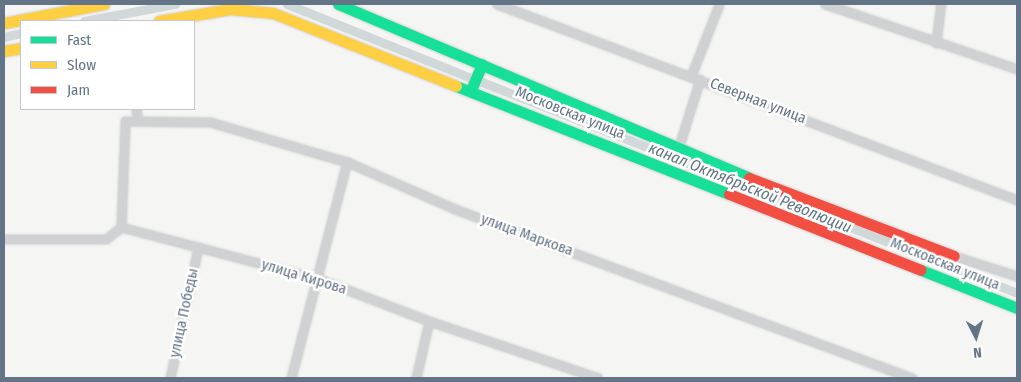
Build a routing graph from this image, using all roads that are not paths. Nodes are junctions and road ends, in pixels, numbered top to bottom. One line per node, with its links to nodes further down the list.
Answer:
1 (104, 4): 8 (main road)
2 (338, 4): 12 (main road, Московская улица)
3 (497, 4): 14 (street, Северная улица)
4 (719, 4): 14 (street)
5 (825, 4): 9 (street)
6 (941, 4): 9 (street)
7 (164, 20): 16 (main road, Московская улица)
8 (4, 23)
9 (936, 43): 13 (street)
10 (20, 48): 11 (main road)
11 (4, 51)
12 (482, 64): 16 (main road); 19 (main road, Московская улица)
13 (1017, 69)
14 (690, 76): 15 (street, Северная улица)
15 (700, 79): 19 (street); 21 (street, Северная улица)
16 (471, 90): 28 (main road, Московская улица)
17 (136, 110): 18 (street)
18 (138, 119): 20 (street, улица Маркова); 22 (street)
19 (679, 146): 25 (main road, Московская улица)
20 (347, 162): 27 (street); 34 (street, улица Маркова)
21 (1017, 200)
22 (121, 227): 23 (street); 24 (street, улица Кирова)
23 (4, 239)
24 (198, 247): 27 (street, улица Кирова); 30 (street, улица Победы)
25 (954, 256): 26 (street, Московская улица)
26 (1017, 276)
27 (319, 279): 29 (street, улица Кирова); 31 (street)
28 (1017, 308)
29 (429, 321): 32 (street); 33 (street, улица Кирова)
30 (170, 378)
31 (292, 378)
32 (416, 378)
33 (598, 378)
34 (912, 378)

